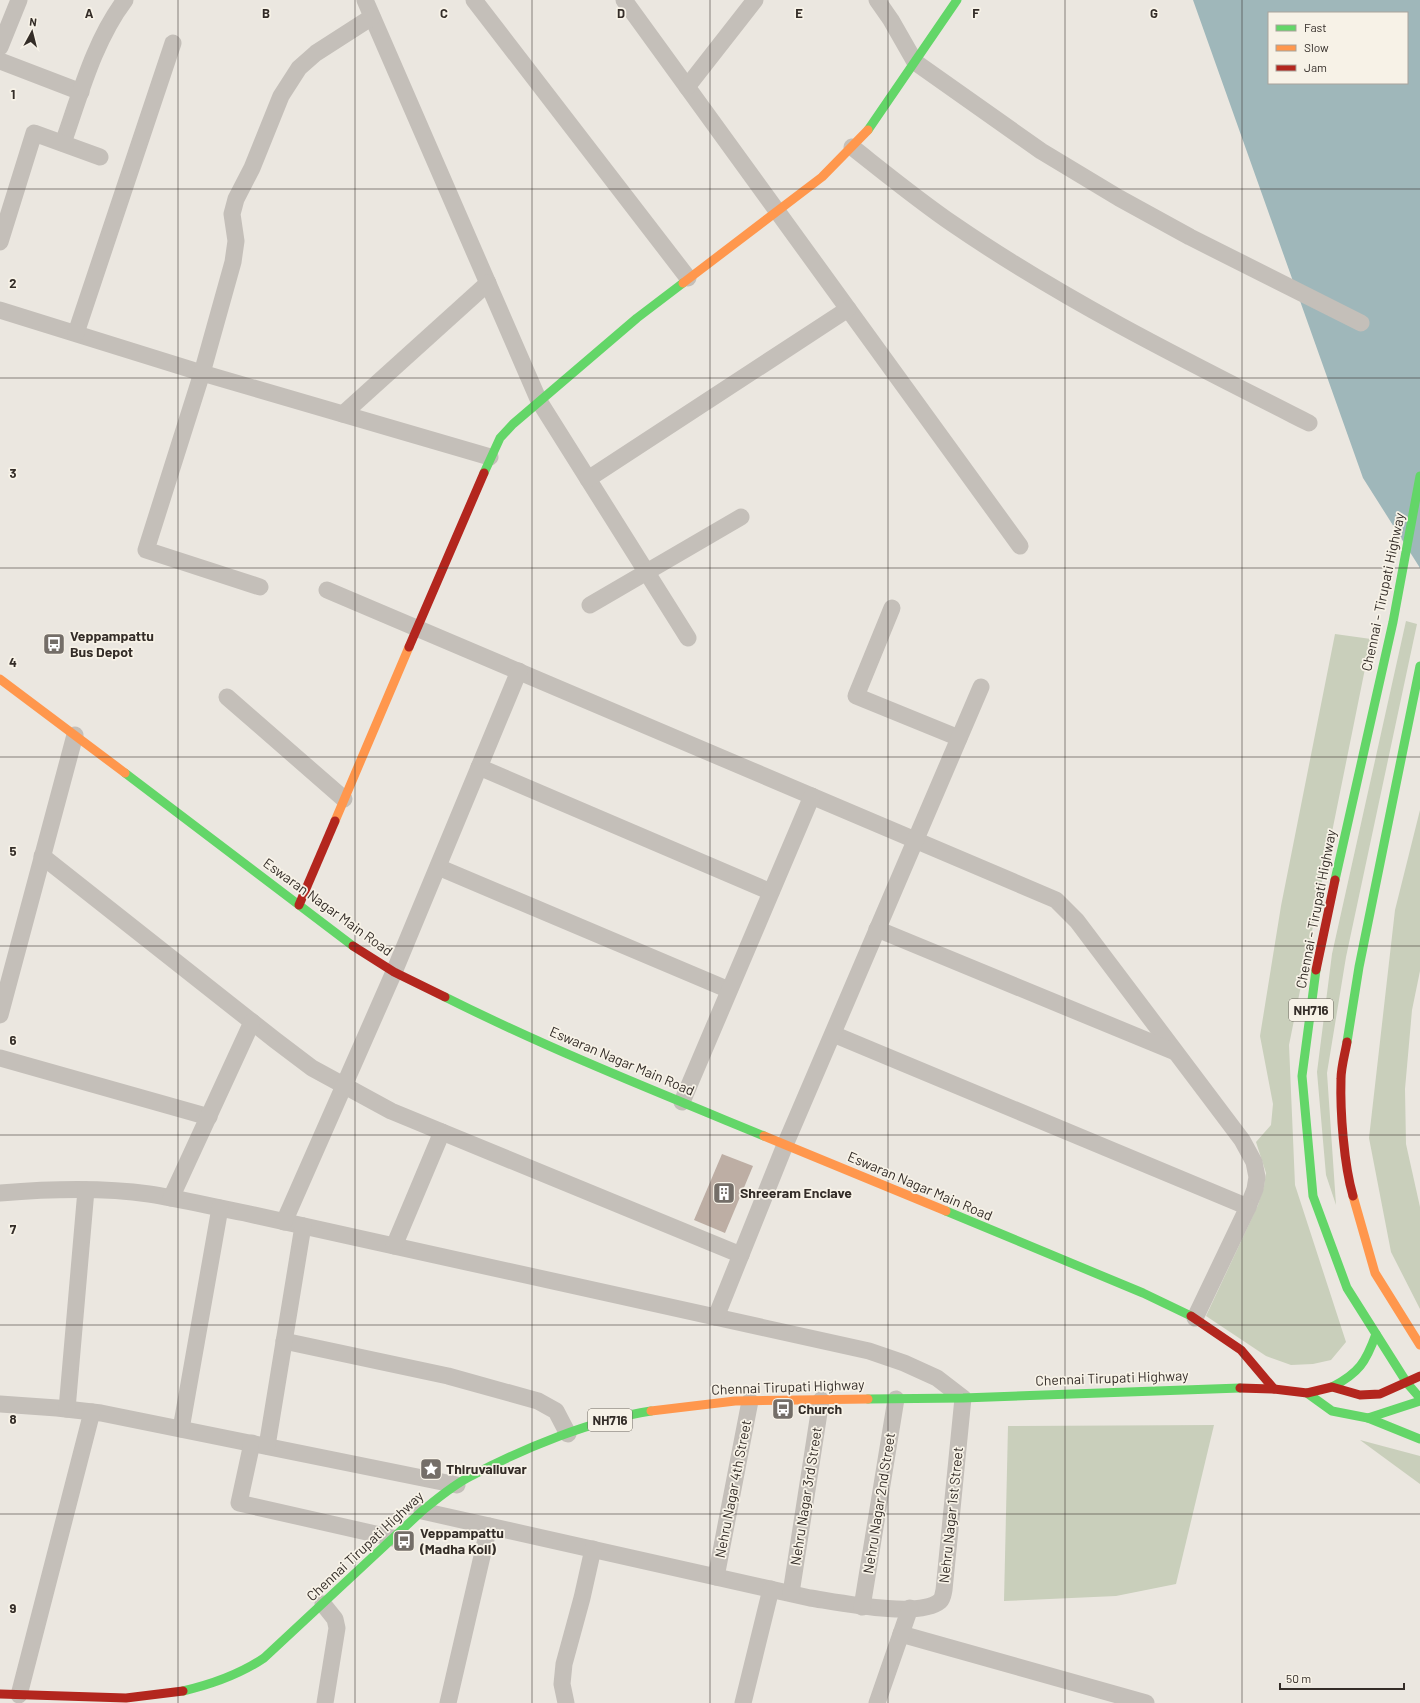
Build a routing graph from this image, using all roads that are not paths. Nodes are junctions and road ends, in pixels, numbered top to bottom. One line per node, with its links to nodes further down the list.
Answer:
1 (19, 0): 11 (street)
2 (125, 0): 15 (street)
3 (365, 0): 9 (street)
4 (474, 0): 21 (street)
5 (624, 0): 14 (street)
6 (756, 0): 14 (street)
7 (877, 0): 13 (street)
8 (957, 0): 13 (main road)
9 (372, 16): 22 (street); 27 (street)
10 (173, 43): 26 (street)
11 (0, 47)
12 (0, 61): 15 (street)
13 (914, 62): 17 (main road); 25 (street)
14 (687, 87): 19 (street)
15 (81, 92): 16 (street)
16 (63, 143): 18 (street); 20 (street)
17 (852, 147): 19 (main road); 30 (street)
18 (100, 157)
19 (777, 212): 21 (main road); 23 (street)
20 (0, 242)
21 (688, 278): 28 (main road)
22 (488, 283): 28 (street); 29 (street)
23 (848, 309): 33 (street); 35 (street)
24 (0, 310): 26 (street)
25 (1361, 323)
26 (76, 333): 27 (street)
27 (202, 373): 29 (street); 37 (street)
28 (539, 401): 31 (main road); 33 (street)
29 (343, 414): 31 (street)
30 (1310, 423)
31 (490, 457): 41 (main road)
32 (1420, 476): 82 (main road, Chennai - Tirupati Highway / NH716)
33 (588, 479): 36 (street)
34 (741, 517): 36 (street)
35 (1020, 546)
36 (647, 572): 39 (street); 42 (street)
37 (260, 587)
38 (327, 590): 41 (street)
39 (590, 605)
40 (892, 608): 49 (street)
41 (416, 628): 44 (street); 52 (main road)
42 (688, 638)
43 (1420, 666): 84 (main road, NH716)
44 (519, 671): 50 (street); 51 (street)
45 (0, 679): 48 (main road, Eswaran Nagar Main Road)
46 (981, 687): 49 (street)
47 (227, 697): 52 (street)
48 (75, 735): 54 (street); 57 (main road, Eswaran Nagar Main Road)
49 (959, 738): 53 (street)
50 (480, 767): 55 (street); 56 (street)
51 (812, 796): 53 (street); 56 (street)
52 (344, 799): 57 (main road)
53 (915, 840): 58 (street); 64 (street)
54 (42, 856): 61 (street); 62 (street)
55 (438, 867): 59 (street); 60 (street)
56 (771, 892): 60 (street)
57 (299, 905): 59 (main road, Eswaran Nagar Main Road)
58 (877, 929): 63 (street); 64 (street)
59 (394, 972): 66 (street); 67 (main road, Eswaran Nagar Main Road)
60 (729, 990): 67 (street)
61 (0, 1015)
62 (252, 1022): 66 (street); 68 (street)
63 (833, 1034): 70 (street); 74 (street)
64 (1176, 1053): 74 (street)
65 (0, 1058): 68 (street)
66 (344, 1087): 69 (street); 76 (street)
67 (682, 1102): 70 (main road, Eswaran Nagar Main Road)
68 (209, 1117): 73 (street)
69 (442, 1132): 78 (street); 79 (street)
70 (785, 1145): 79 (street); 81 (main road, Eswaran Nagar Main Road)
71 (86, 1190): 72 (street); 73 (street); 96 (street)
72 (0, 1193)
73 (171, 1198): 75 (street)
74 (1248, 1207): 81 (street)
75 (220, 1208): 76 (street); 99 (street)
76 (284, 1222): 77 (street)
77 (302, 1226): 78 (street); 83 (street)
78 (394, 1246): 80 (street)
79 (741, 1255): 80 (street)
80 (716, 1317): 90 (street)
81 (1195, 1318): 88 (main road, Eswaran Nagar Main Road)
82 (1376, 1334): 86 (main road, Chennai - Tirupati Highway / NH716); 87 (main road)
83 (284, 1341): 100 (street); 102 (street)
84 (1420, 1346)
85 (1420, 1376): 86 (main road)
86 (1407, 1383): 87 (main road); 92 (main road, Chennai - Tirupati Highway)
87 (1332, 1387): 89 (main road)
88 (1274, 1389): 89 (main road, Chennai Tirupati Highway / NH716); 90 (main road, Chennai Tirupati Highway / NH716)
89 (1306, 1393): 98 (main road)
90 (964, 1398): 91 (main road, Chennai Tirupati Highway / NH716); 113 (street, Nehru Nagar 1st Street)
91 (896, 1399): 93 (main road, Chennai Tirupati Highway / NH716); 112 (street, Nehru Nagar 2nd Street)
92 (1420, 1399): 98 (main road)
93 (821, 1400): 94 (main road, Chennai Tirupati Highway / NH716); 110 (street, Nehru Nagar 3rd Street)
94 (750, 1401): 100 (main road, Chennai Tirupati Highway / NH716); 108 (street, Nehru Nagar 4th Street)
95 (0, 1404): 96 (street)
96 (67, 1409): 97 (street)
97 (92, 1412): 99 (street); 116 (street)
98 (1368, 1418): 101 (main road)
99 (181, 1429): 102 (street)
100 (568, 1434): 103 (main road, Chennai Tirupati Highway / NH716)
101 (1420, 1439)
102 (260, 1444): 103 (street); 106 (street)
103 (457, 1485): 104 (main road, Chennai Tirupati Highway / NH716)
104 (422, 1511): 105 (street, Nehru Nagar 1st Street); 106 (main road, Chennai Tirupati Highway / NH716)
105 (489, 1526): 107 (street, Nehru Nagar 1st Street); 119 (street)
106 (393, 1538): 111 (main road, Chennai Tirupati Highway / NH716)
107 (593, 1549): 108 (street, Nehru Nagar 1st Street); 117 (street)
108 (716, 1577): 109 (street, Nehru Nagar 1st Street)
109 (771, 1589): 110 (street, Nehru Nagar 1st Street); 120 (street)
110 (791, 1593): 112 (street, Nehru Nagar 1st Street)
111 (323, 1604): 116 (main road, Chennai Tirupati Highway / NH716); 118 (street)
112 (862, 1607): 113 (street, Nehru Nagar 1st Street)
113 (910, 1608): 114 (street)
114 (901, 1634): 121 (street); 122 (street)
115 (0, 1694): 116 (main road, Chennai Tirupati Highway / NH716)
116 (20, 1695)
117 (568, 1702)
118 (324, 1703)
119 (448, 1703)
120 (743, 1703)
121 (877, 1703)
122 (1146, 1703)

